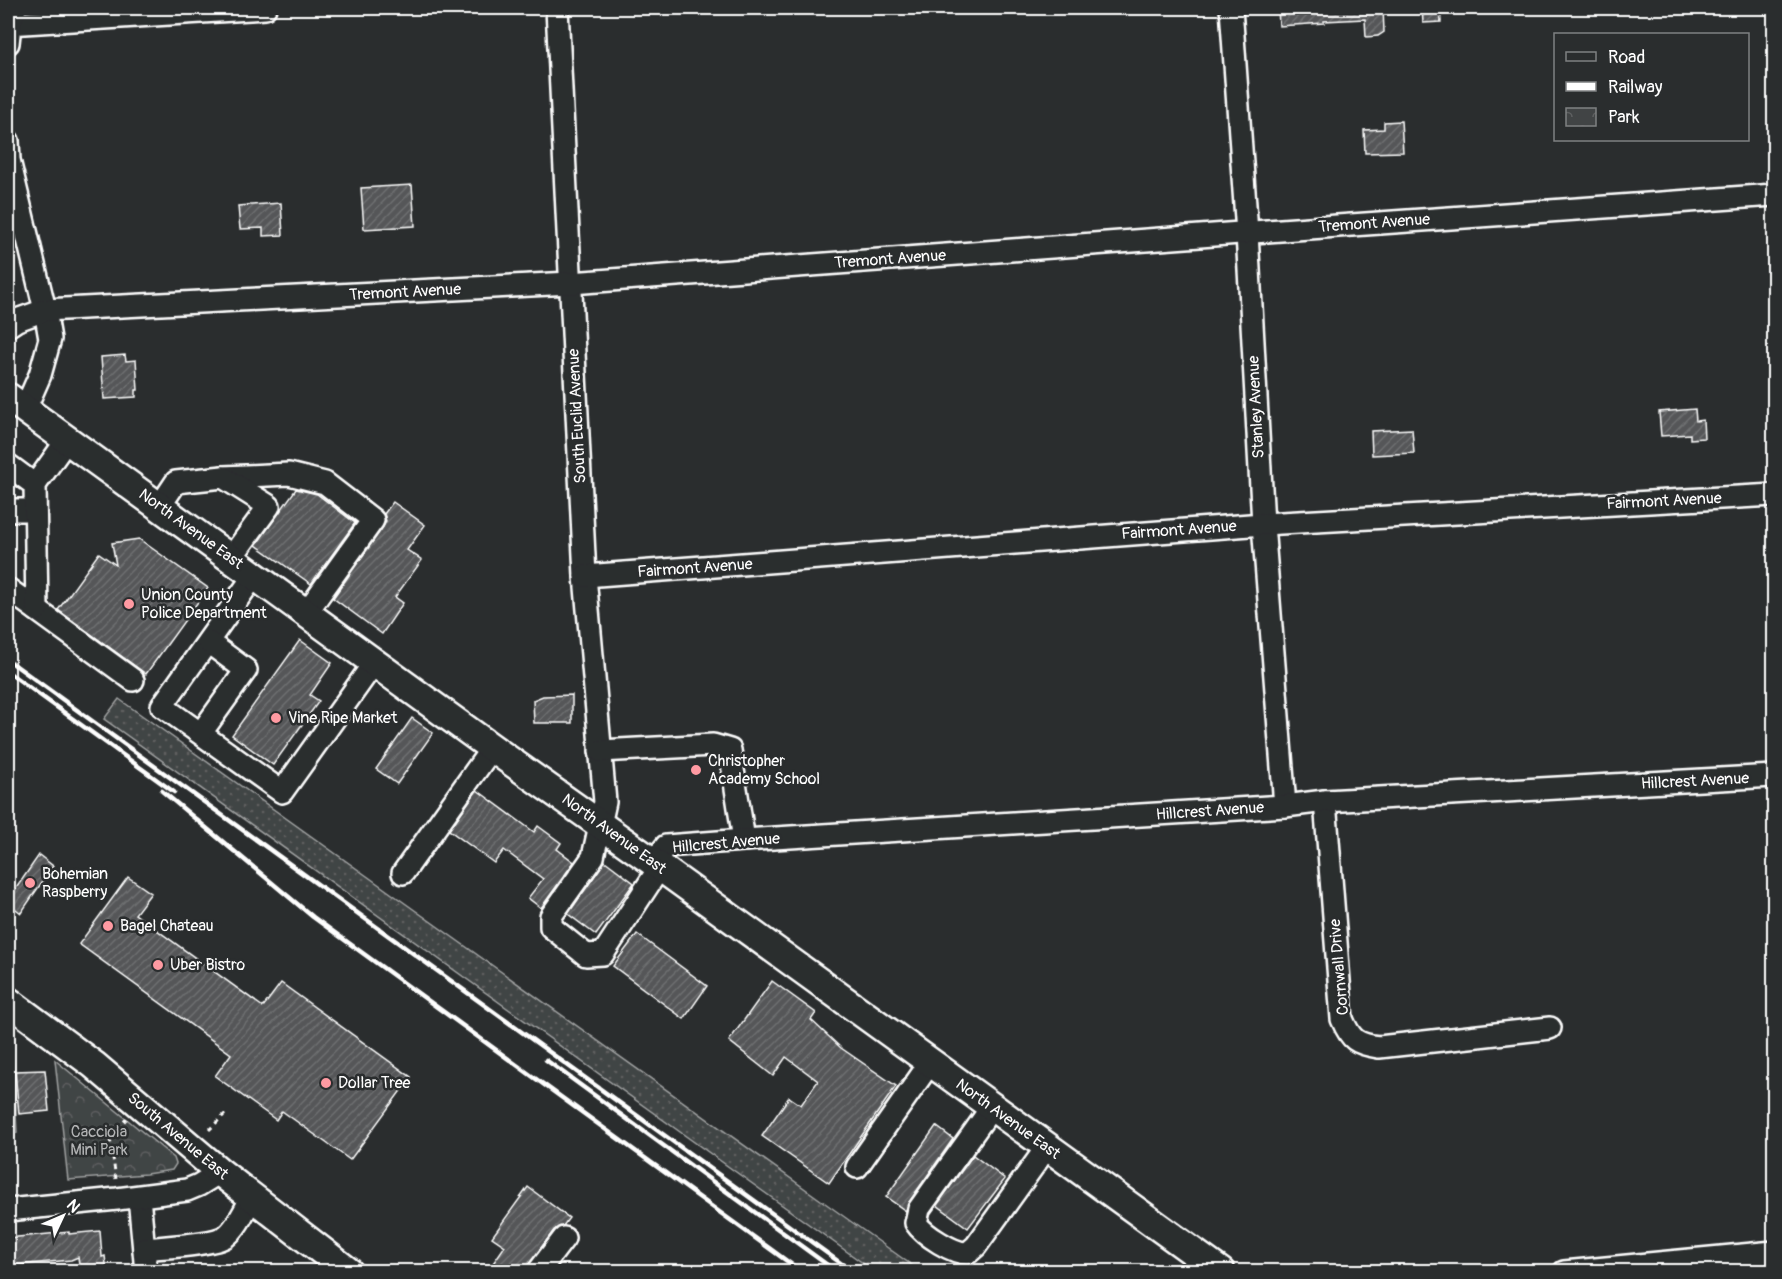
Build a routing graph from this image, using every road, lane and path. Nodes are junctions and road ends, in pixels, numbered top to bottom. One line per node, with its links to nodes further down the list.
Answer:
1 (266, 8): 4 (street)
2 (557, 8): 9 (street, South Euclid Avenue)
3 (1231, 8): 8 (street, Stanley Avenue)
4 (10, 25)
5 (8, 141): 6 (street)
6 (8, 146): 10 (street)
7 (1774, 195): 8 (street, Tremont Avenue)
8 (1247, 233): 9 (street, Tremont Avenue); 21 (street, Stanley Avenue)
9 (571, 283): 10 (street, Tremont Avenue); 24 (street, South Euclid Avenue)
10 (45, 310): 11 (street, Tremont Avenue); 12 (street)
11 (8, 326)
12 (16, 403): 13 (main road, North Avenue East)
13 (67, 440): 16 (street); 18 (main road, North Avenue East)
14 (8, 465): 16 (street)
15 (223, 477): 18 (street); 22 (street); 27 (street)
16 (34, 485): 20 (street)
17 (1774, 495): 21 (street, Fairmont Avenue)
18 (160, 506): 22 (main road, North Avenue East)
19 (8, 510): 20 (street)
20 (34, 510): 26 (street)
21 (1263, 524): 24 (street, Fairmont Avenue); 36 (street, Stanley Avenue)
22 (231, 558): 23 (main road, North Avenue East)
23 (254, 576): 27 (main road, North Avenue East); 28 (street)
24 (585, 576): 33 (street, South Euclid Avenue)
25 (8, 589): 26 (street)
26 (37, 610): 30 (street)
27 (306, 613): 29 (main road, North Avenue East)
28 (208, 642): 31 (street); 31 (street)
29 (374, 663): 31 (street); 32 (main road, North Avenue East)
30 (133, 680)
31 (201, 733)
32 (492, 747): 37 (main road, North Avenue East); 40 (street)
33 (600, 751): 37 (street, South Euclid Avenue); 38 (street)
34 (1774, 776): 35 (street, Hillcrest Avenue)
35 (1325, 801): 36 (street, Hillcrest Avenue); 42 (street, Cornwall Drive)
36 (1285, 806): 38 (street, Hillcrest Avenue)
37 (600, 824): 39 (main road, North Avenue East); 39 (street, Hillcrest Avenue)
38 (744, 840): 39 (street, Hillcrest Avenue)
39 (657, 864): 43 (main road, North Avenue East)
40 (403, 873)
41 (8, 1001): 50 (main road, South Avenue East)
42 (1550, 1028)
43 (930, 1063): 44 (main road, North Avenue East); 49 (street)
44 (992, 1107): 48 (main road, North Avenue East); 48 (street)
45 (226, 1113): 47 (path)
46 (129, 1116): 51 (path)
47 (209, 1130)
48 (1047, 1147): 61 (main road, North Avenue East)
49 (857, 1167)
50 (220, 1172): 52 (street); 53 (main road, South Avenue East)
51 (116, 1179)
52 (138, 1197): 54 (street); 56 (street)
53 (252, 1197): 56 (street); 59 (main road, South Avenue East)
54 (8, 1210)
55 (564, 1238): 60 (street)
56 (144, 1249): 58 (street)
57 (1774, 1252): 62 (street)
58 (146, 1272)
59 (349, 1272)
60 (538, 1272)
61 (1221, 1272)
62 (1564, 1272)

